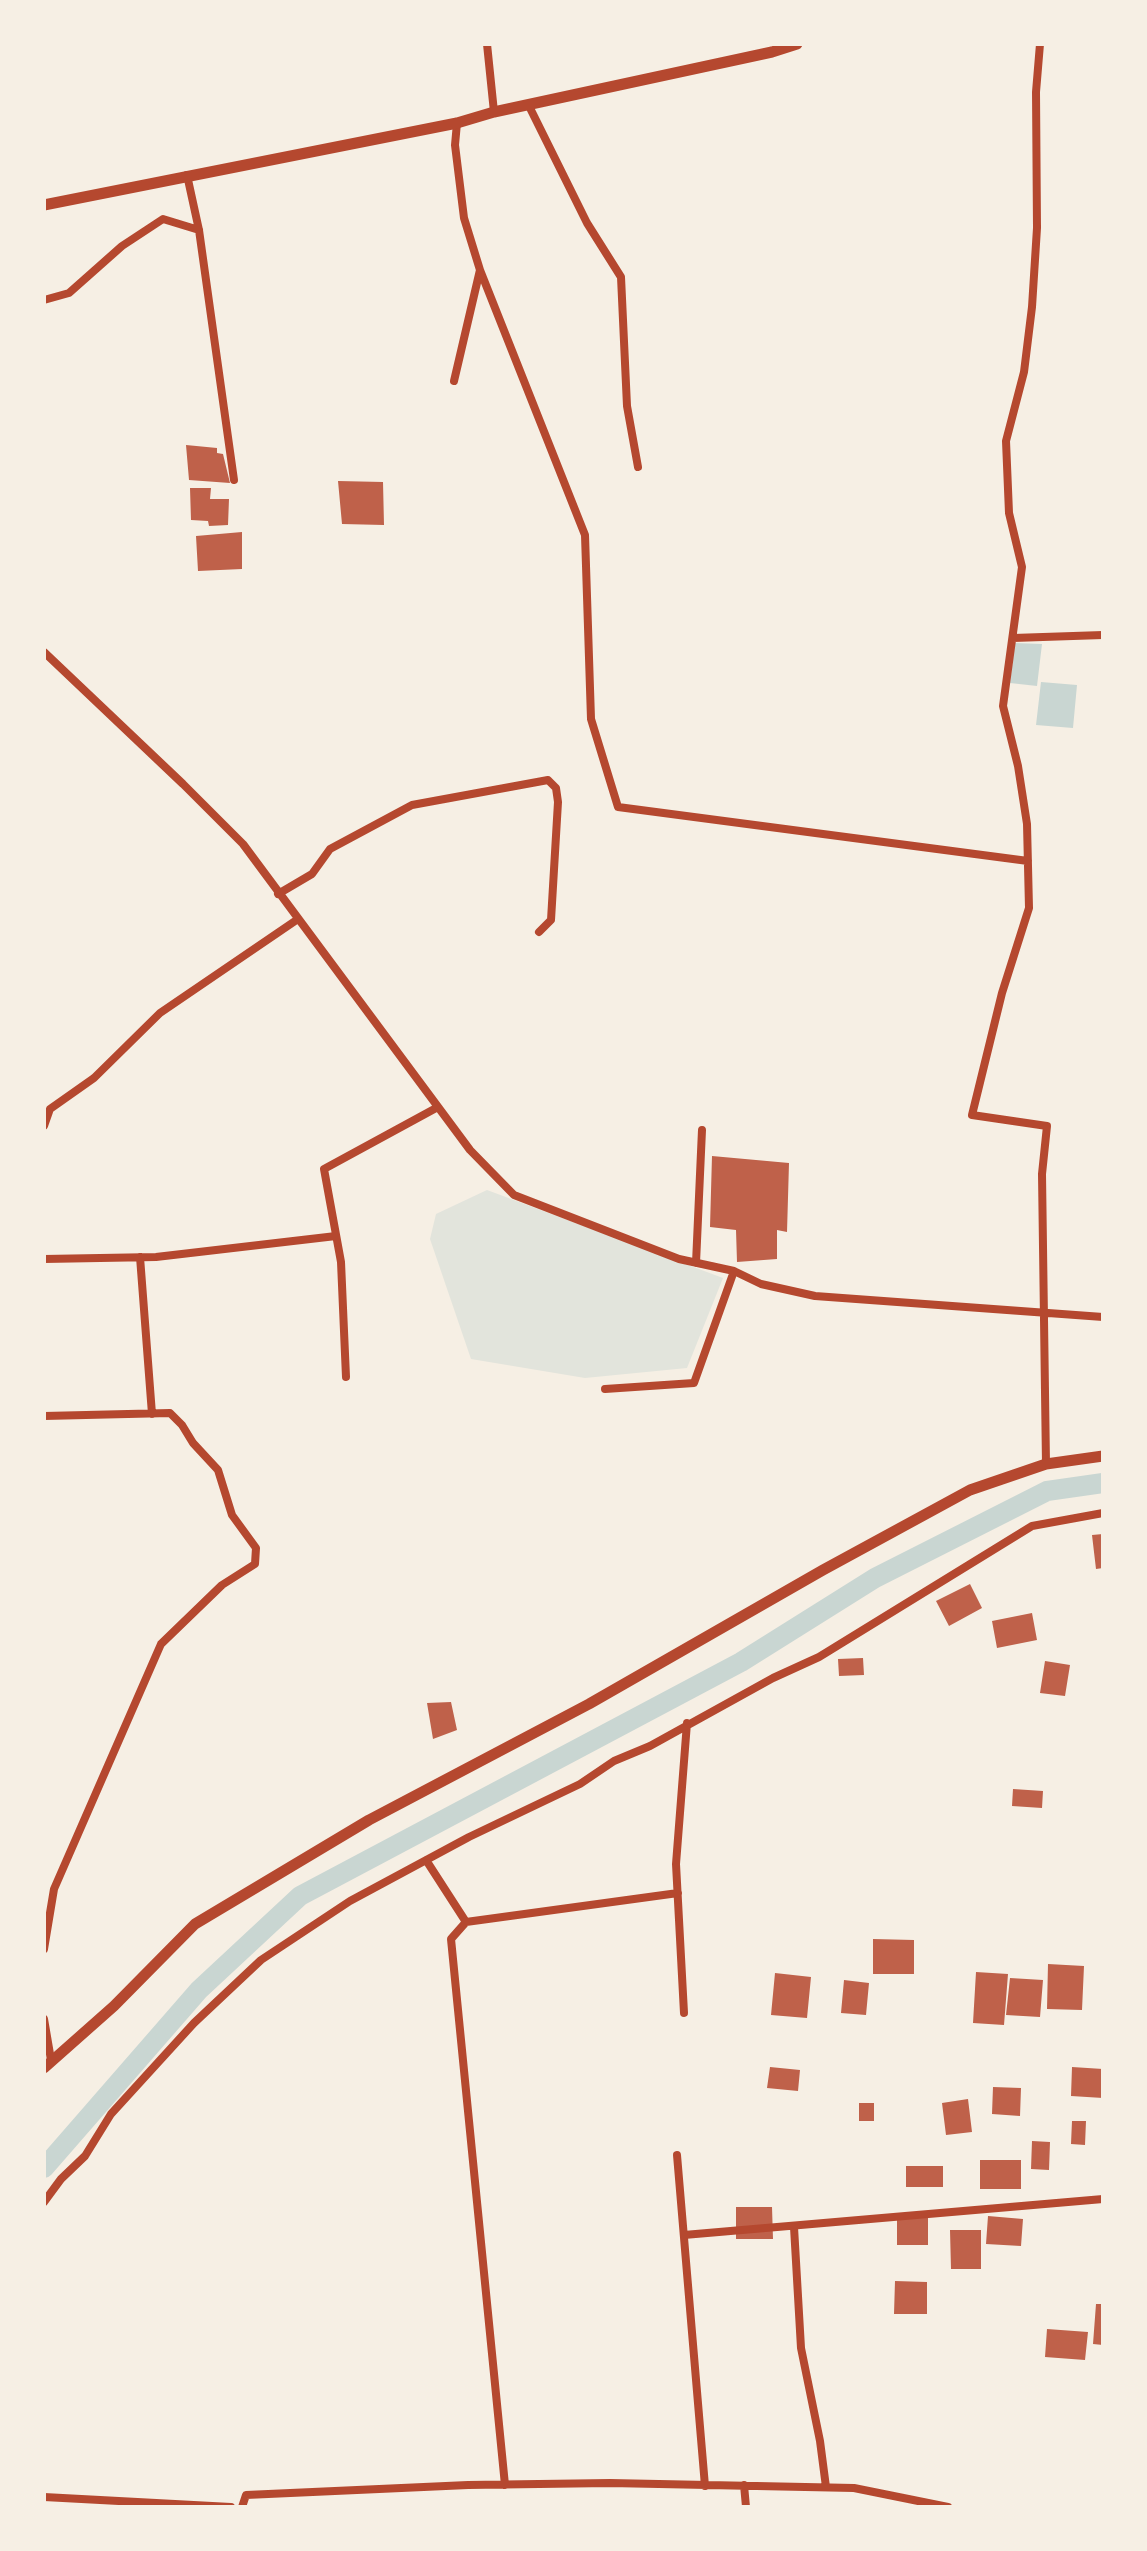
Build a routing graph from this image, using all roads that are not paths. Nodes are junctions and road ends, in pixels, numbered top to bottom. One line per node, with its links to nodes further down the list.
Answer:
1 (487, 44): 5 (street)
2 (797, 44): 4 (main road)
3 (1040, 44): 16 (street)
4 (529, 106): 5 (main road); 13 (street)
5 (494, 112): 6 (main road)
6 (457, 123): 7 (main road); 10 (street)
7 (187, 175): 8 (main road); 9 (street)
8 (44, 205)
9 (199, 230): 11 (street); 14 (street)
10 (480, 270): 12 (street); 18 (street)
11 (44, 300)
12 (454, 381)
13 (638, 467)
14 (234, 480)
15 (1103, 635): 16 (street)
16 (1013, 638): 18 (street)
17 (44, 652): 19 (street)
18 (1028, 861): 30 (street)
19 (278, 894): 20 (street); 21 (street)
20 (298, 919): 22 (street); 23 (street)
21 (539, 932)
22 (438, 1107): 25 (street); 28 (street)
23 (44, 1126)
24 (702, 1130): 28 (street)
25 (336, 1236): 26 (street); 32 (street)
26 (140, 1257): 27 (street); 34 (street)
27 (44, 1259)
28 (696, 1263): 29 (street)
29 (734, 1271): 30 (street); 33 (street)
30 (1044, 1314): 31 (street); 37 (street)
31 (1103, 1317)
32 (346, 1377)
33 (605, 1389)
34 (152, 1414): 35 (street); 43 (street)
35 (44, 1416)
36 (1103, 1456): 37 (main road)
37 (1046, 1464): 46 (main road)
38 (1103, 1513): 39 (street)
39 (687, 1723): 40 (street); 41 (street)
40 (426, 1860): 42 (street); 49 (street)
41 (678, 1893): 42 (street); 44 (street)
42 (466, 1922): 52 (street)
43 (44, 1949)
44 (684, 2013)
45 (44, 2019): 46 (street)
46 (48, 2064)
47 (677, 2155): 51 (street)
48 (1103, 2199): 50 (street)
49 (44, 2202)
50 (794, 2227): 51 (street); 55 (street)
51 (684, 2235): 54 (street)
52 (505, 2485): 54 (street); 58 (street)
53 (744, 2485): 54 (street); 55 (street); 59 (street)
54 (705, 2486)
55 (826, 2487): 60 (street)
56 (44, 2497): 57 (street)
57 (231, 2507)
58 (242, 2507)
59 (746, 2507)
60 (948, 2507)

